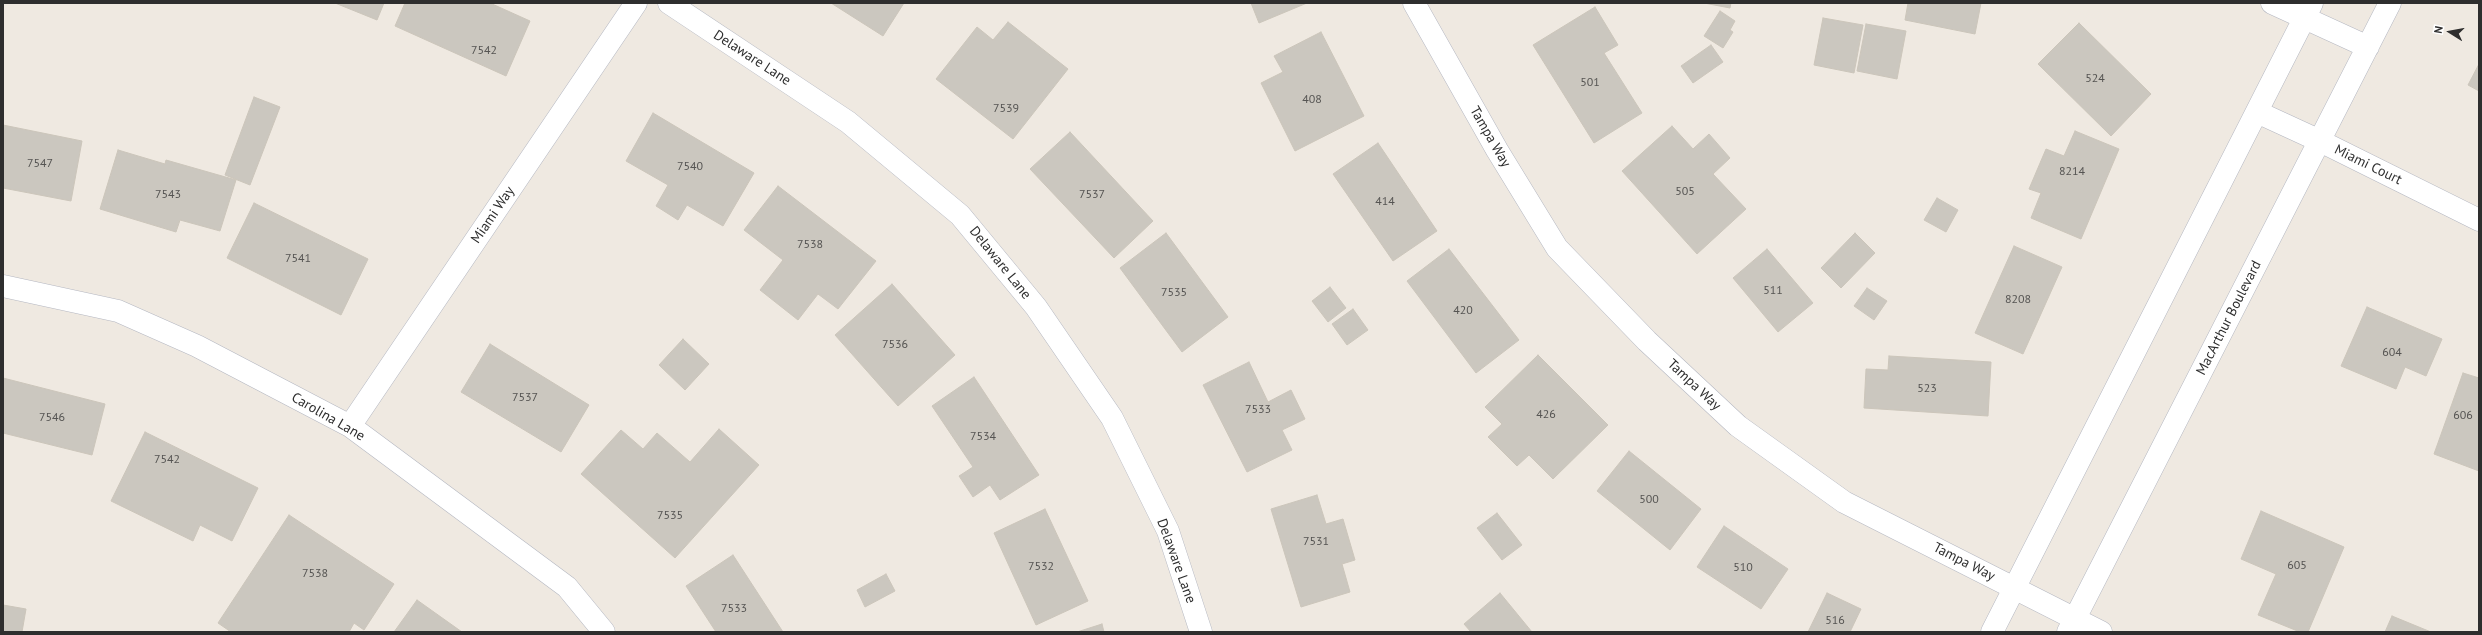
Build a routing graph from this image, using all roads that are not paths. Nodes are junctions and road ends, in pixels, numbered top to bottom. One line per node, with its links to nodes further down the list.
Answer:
1 (636, 3): 12 (street, Miami Way)
2 (669, 3): 16 (street, Delaware Lane)
3 (1414, 3): 13 (street, Tampa Way)
4 (2272, 3): 6 (street)
5 (2390, 3): 7 (street, MacArthur Boulevard)
6 (2308, 10): 7 (street); 8 (street)
7 (2368, 47): 9 (street, MacArthur Boulevard)
8 (2256, 112): 9 (street, Miami Court); 13 (street)
9 (2320, 141): 10 (street, Miami Court); 14 (street, MacArthur Boulevard)
10 (2479, 220)
11 (3, 286): 12 (street, Carolina Lane)
12 (350, 426): 15 (street, Carolina Lane)
13 (2014, 588): 14 (street, Tampa Way); 17 (street)
14 (2071, 625): 18 (street, Tampa Way)
15 (604, 632)
16 (1201, 632)
17 (1992, 632)
18 (2101, 632)

